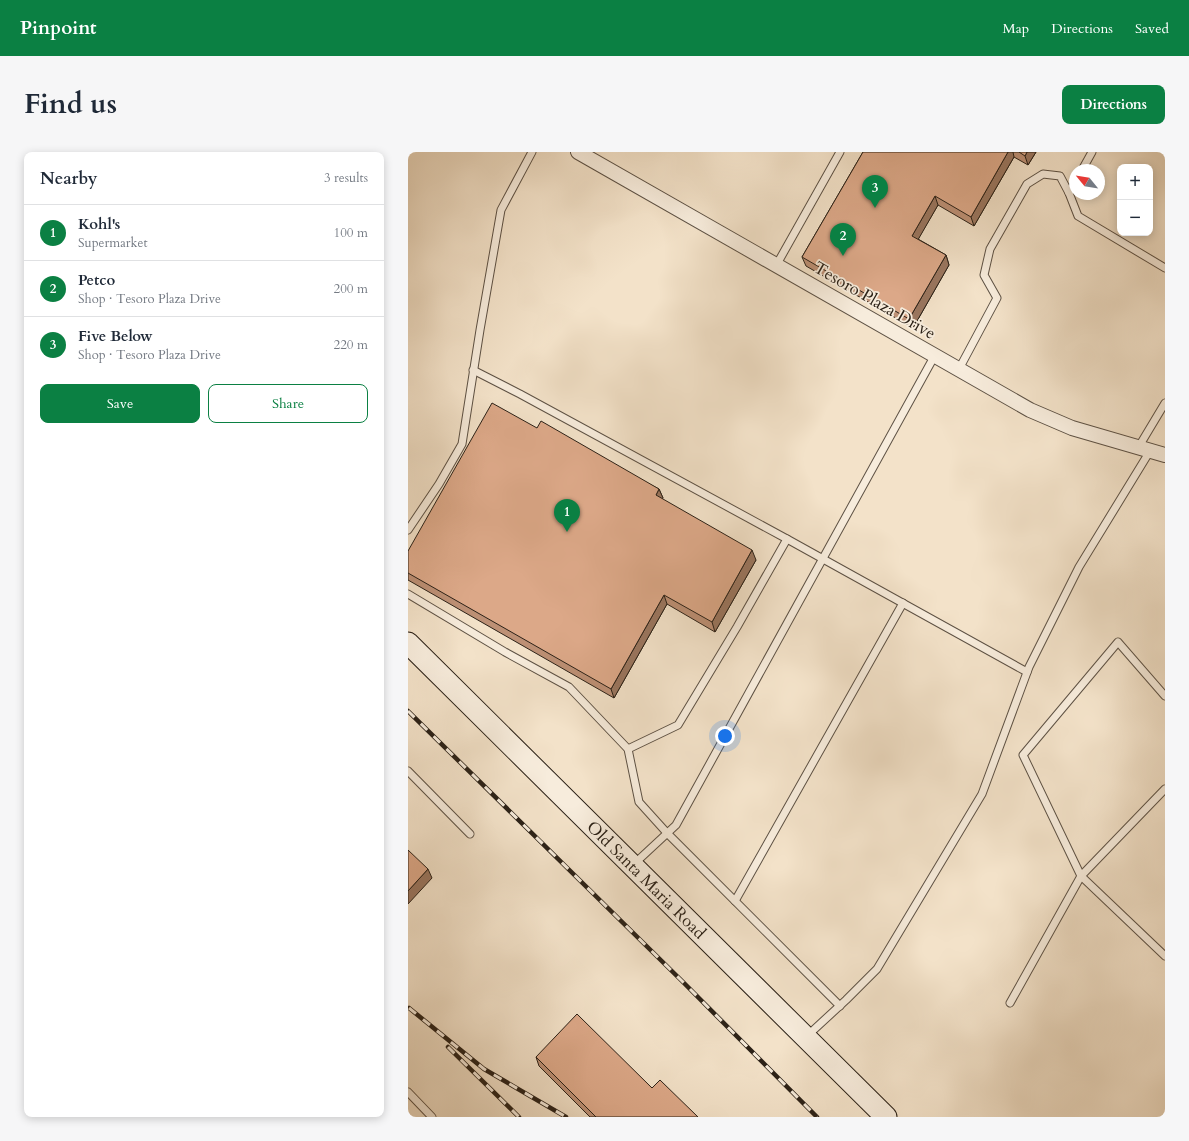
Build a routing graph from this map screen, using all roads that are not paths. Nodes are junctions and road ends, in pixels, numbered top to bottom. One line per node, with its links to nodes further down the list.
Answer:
1 (532, 152): 12 (lane)
2 (578, 152): 8 (street, Tesoro Plaza Drive)
3 (840, 152): 8 (lane)
4 (1092, 152): 5 (lane)
5 (1085, 164)
6 (1069, 193): 11 (lane)
7 (1072, 200): 9 (lane)
8 (777, 264): 10 (street, Tesoro Plaza Drive)
9 (1165, 268)
10 (935, 355): 11 (street, Tesoro Plaza Drive); 18 (lane)
11 (959, 369): 14 (street, Tesoro Plaza Drive)
12 (473, 370): 16 (lane); 17 (lane)
13 (1165, 403): 14 (lane)
14 (1144, 450): 15 (street, Tesoro Plaza Drive); 22 (lane)
15 (1165, 455)
16 (408, 530)
17 (787, 539): 18 (lane); 24 (lane)
18 (822, 558): 20 (lane); 28 (lane)
19 (408, 594): 24 (lane)
20 (903, 603): 22 (lane); 31 (lane)
21 (408, 643): 29 (main road, Old Santa Maria Road)
22 (1027, 672): 34 (lane)
23 (1165, 696): 30 (lane)
24 (628, 749): 28 (lane)
25 (408, 771): 27 (lane)
26 (1165, 789): 30 (lane)
27 (470, 834)
28 (667, 834): 29 (lane); 31 (lane)
29 (633, 865): 35 (main road, Old Santa Maria Road)
30 (1081, 876): 32 (lane); 33 (lane)
31 (735, 901): 34 (lane)
32 (1165, 956)
33 (1010, 1003)
34 (840, 1006): 35 (lane)
35 (805, 1037): 38 (main road, Old Santa Maria Road)
36 (408, 1092): 37 (lane)
37 (432, 1117)
38 (886, 1117)

